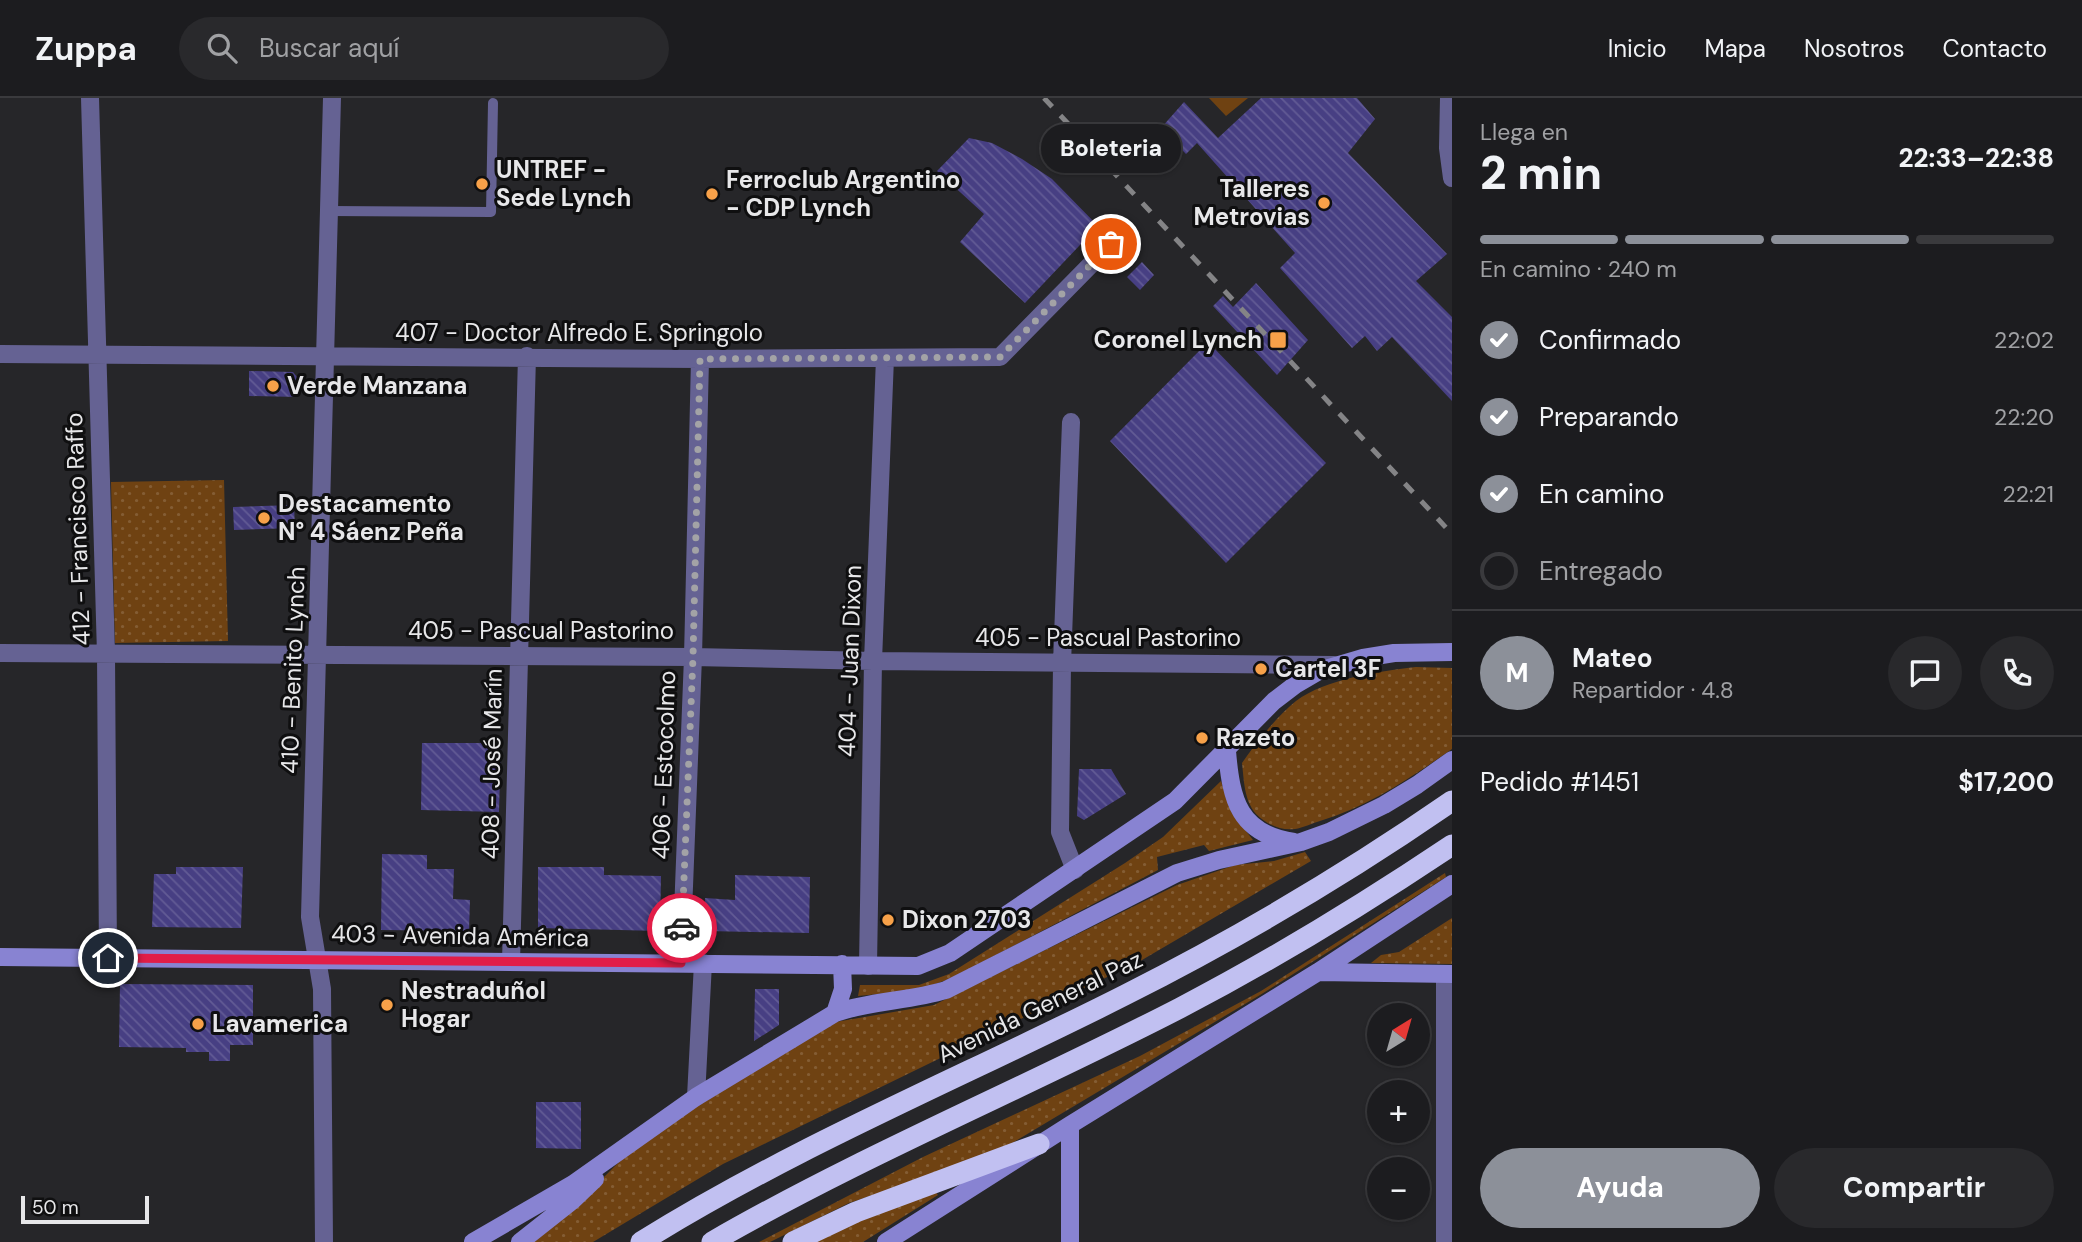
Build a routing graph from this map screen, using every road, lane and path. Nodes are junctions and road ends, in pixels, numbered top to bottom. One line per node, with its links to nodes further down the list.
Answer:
1 (90, 98): 9 (street, 412 - Francisco Raffo)
2 (332, 98): 6 (street, 410 - Benito Lynch)
3 (1449, 98): 5 (street)
4 (493, 103): 6 (lane)
5 (1452, 178)
6 (329, 211): 10 (street, 410 - Benito Lynch)
7 (1111, 244): 12 (street, 407 - Doctor Alfredo E. Springolo)
8 (0, 354): 9 (street, 407 - Doctor Alfredo E. Springolo)
9 (97, 355): 10 (street, 407 - Doctor Alfredo E. Springolo); 17 (street, 412 - Francisco Raffo)
10 (325, 355): 11 (street, 407 - Doctor Alfredo E. Springolo); 18 (street, 410 - Benito Lynch)
11 (527, 356): 13 (street, 407 - Doctor Alfredo E. Springolo); 19 (street, 408 - José Marín)
12 (885, 358): 13 (street, 407 - Doctor Alfredo E. Springolo); 21 (street, 404 - Juan Dixon)
13 (700, 359): 20 (street, 406 - Estocolmo)
14 (1071, 422): 22 (street)
15 (1452, 652): 23 (street)
16 (0, 653): 17 (street, 405 - Pascual Pastorino)
17 (106, 654): 18 (street, 405 - Pascual Pastorino); 32 (street, 412 - Francisco Raffo)
18 (318, 655): 19 (street, 405 - Pascual Pastorino); 33 (street, 410 - Benito Lynch)
19 (519, 656): 20 (street, 405 - Pascual Pastorino); 34 (street, 408 - José Marín)
20 (693, 657): 21 (street, 405 - Pascual Pastorino); 35 (street, 406 - Estocolmo)
21 (873, 661): 22 (street, 405 - Pascual Pastorino); 38 (street, 404 - Juan Dixon)
22 (1062, 664): 23 (street, 405 - Pascual Pastorino); 29 (street)
23 (1334, 665): 24 (street)
24 (1227, 751): 27 (street); 29 (street)
25 (1452, 760): 27 (street)
26 (1452, 801): 49 (highway, Avenida General Paz)
27 (1301, 842): 41 (street)
28 (1452, 845): 50 (highway)
29 (1075, 870): 38 (street, 403 - Avenida América)
30 (1452, 884): 39 (street)
31 (0, 957): 32 (street, 403 - Avenida América)
32 (108, 958): 33 (street, 403 - Avenida América)
33 (316, 959): 34 (street, 403 - Avenida América); 46 (street, 410 - Benito Lynch)
34 (512, 962): 35 (street, 403 - Avenida América)
35 (681, 963): 36 (street, 403 - Avenida América)
36 (703, 963): 37 (street, 403 - Avenida América); 42 (street)
37 (842, 964): 38 (street, 403 - Avenida América); 41 (street)
38 (868, 966)
39 (1318, 972): 40 (street); 43 (street)
40 (1448, 974): 54 (street)
41 (835, 1013): 42 (street)
42 (696, 1097): 44 (street)
43 (1070, 1125): 45 (street); 53 (street)
44 (643, 1133): 47 (street); 48 (street)
45 (1040, 1144): 51 (highway); 52 (street)
46 (324, 1242)
47 (473, 1242)
48 (520, 1242)
49 (641, 1242)
50 (712, 1242)
51 (793, 1242)
52 (886, 1242)
53 (1070, 1242)
54 (1446, 1242)

